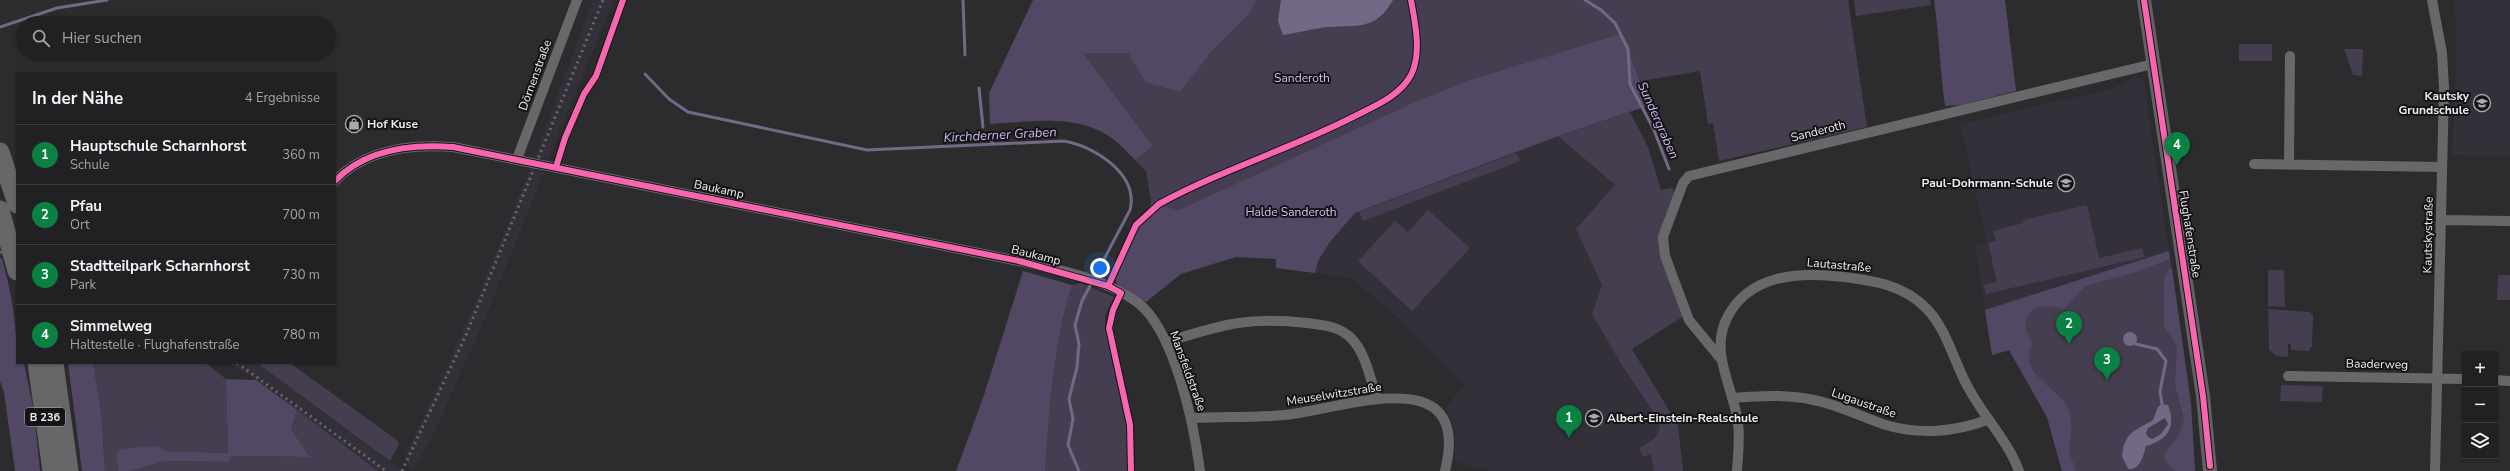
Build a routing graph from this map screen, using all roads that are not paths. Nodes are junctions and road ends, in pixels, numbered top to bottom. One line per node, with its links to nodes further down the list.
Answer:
1 (577, 0): 7 (street, Dörnenstraße)
2 (2144, 0): 5 (main road, Flughafenstraße)
3 (2432, 0): 10 (street, Kautskystraße)
4 (2290, 56): 9 (street)
5 (2153, 64): 21 (street, Sanderoth); 33 (main road, Flughafenstraße)
6 (0, 152): 12 (highway)
7 (517, 159): 11 (street, Baukamp); 19 (street, Baukamp)
8 (2254, 164): 9 (street)
9 (2288, 164): 10 (street)
10 (2442, 167): 14 (street, Kautskystraße)
11 (336, 180)
12 (16, 201)
13 (0, 210): 18 (highway, bridge)
14 (2441, 220): 15 (street); 25 (street, Kautskystraße)
15 (2510, 221)
16 (0, 236): 17 (street)
17 (16, 242)
18 (16, 267)
19 (1103, 285): 20 (street, Mansfeldstraße)
20 (1166, 342): 29 (street); 31 (street, Mansfeldstraße)
21 (1721, 359): 30 (street, Lautastraße); 32 (street, Lautastraße)
22 (36, 364): 34 (highway, B 236)
23 (54, 364): 35 (highway, B 236)
24 (2288, 376): 25 (street, Baaderweg)
25 (2437, 378): 26 (street, Baaderweg); 40 (street, Kautskystraße)
26 (2462, 379)
27 (2498, 380): 28 (street)
28 (2510, 380)
29 (1377, 398): 31 (street, Meuselwitzstraße); 37 (street, Meuselwitzstraße)
30 (1732, 398): 32 (street, Lugaustraße); 38 (street, Lautastraße)
31 (1191, 418): 36 (street, Mansfeldstraße)
32 (1987, 420): 39 (street, Lautastraße)
33 (2210, 470)
34 (52, 471)
35 (69, 471)
36 (1200, 471)
37 (1446, 471)
38 (1737, 471)
39 (2019, 471)
40 (2435, 471)

